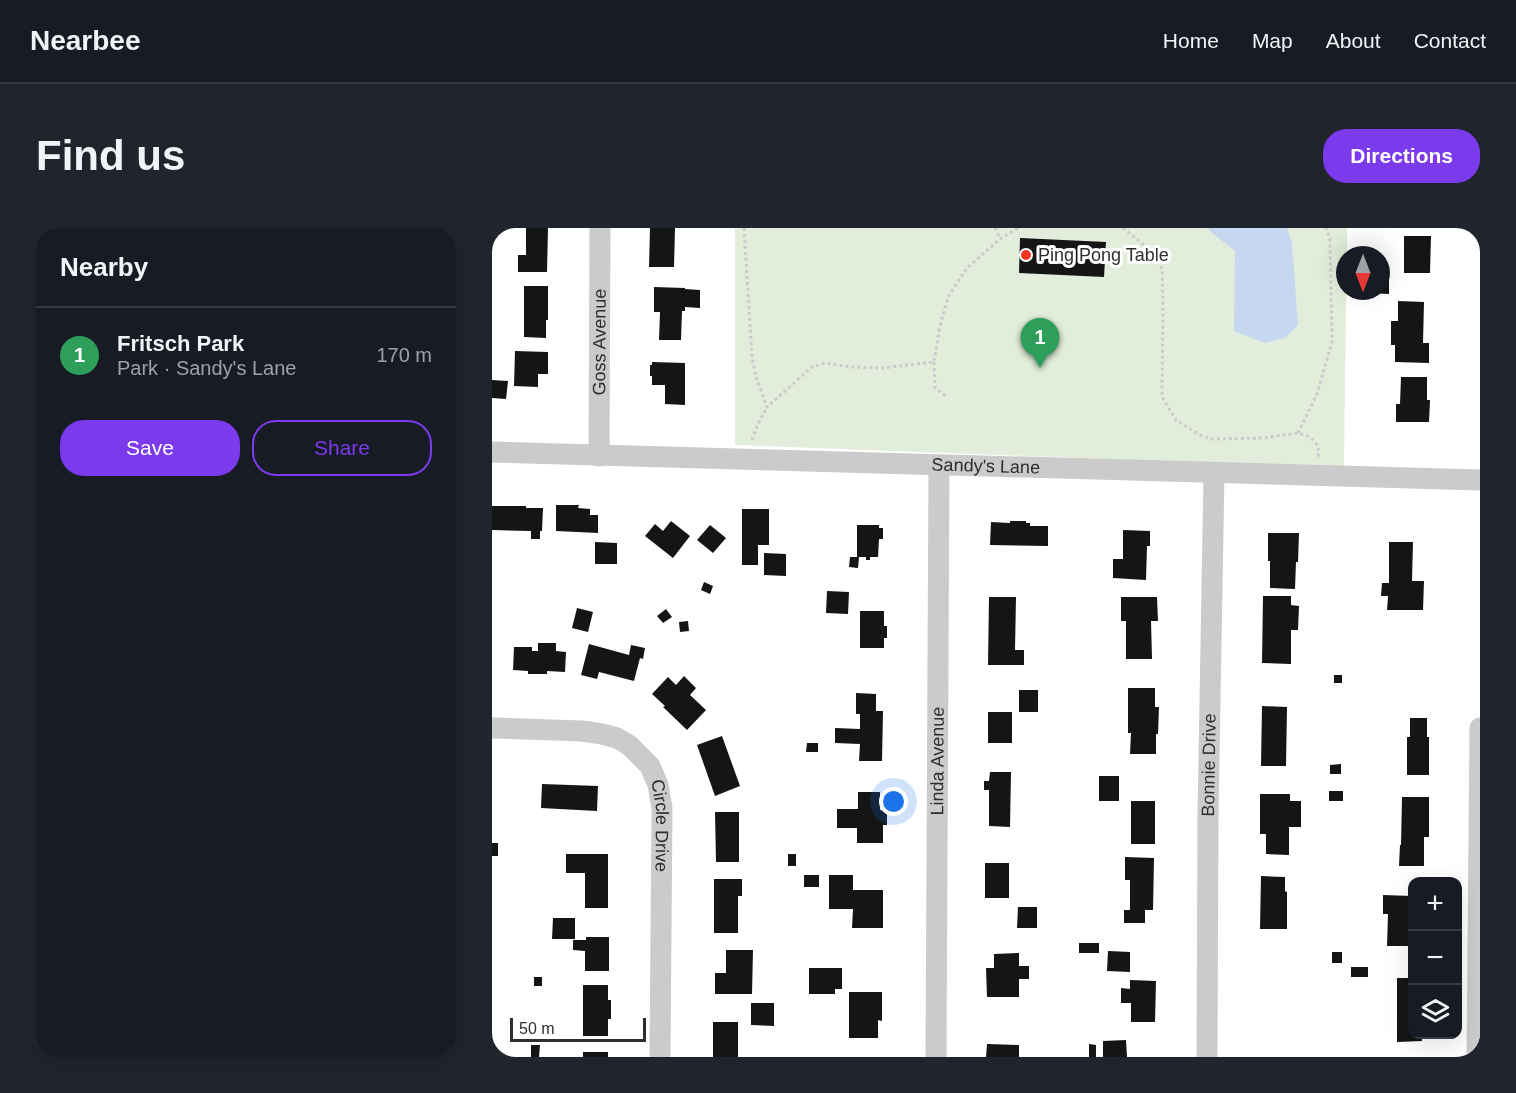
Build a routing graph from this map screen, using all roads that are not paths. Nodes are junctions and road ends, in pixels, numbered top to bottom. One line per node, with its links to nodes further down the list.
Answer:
1 (600, 228): 3 (street, Goss Avenue)
2 (492, 452): 3 (street, Sandy's Lane)
3 (599, 456): 4 (street, Sandy's Lane)
4 (939, 465): 5 (street, Sandy's Lane); 10 (street, Linda Avenue)
5 (1214, 473): 6 (street, Sandy's Lane); 11 (street, Bonnie Drive)
6 (1480, 480)
7 (492, 728): 9 (street, Circle Drive)
8 (1480, 728): 12 (street)
9 (660, 1057)
10 (936, 1057)
11 (1207, 1057)
12 (1477, 1057)

